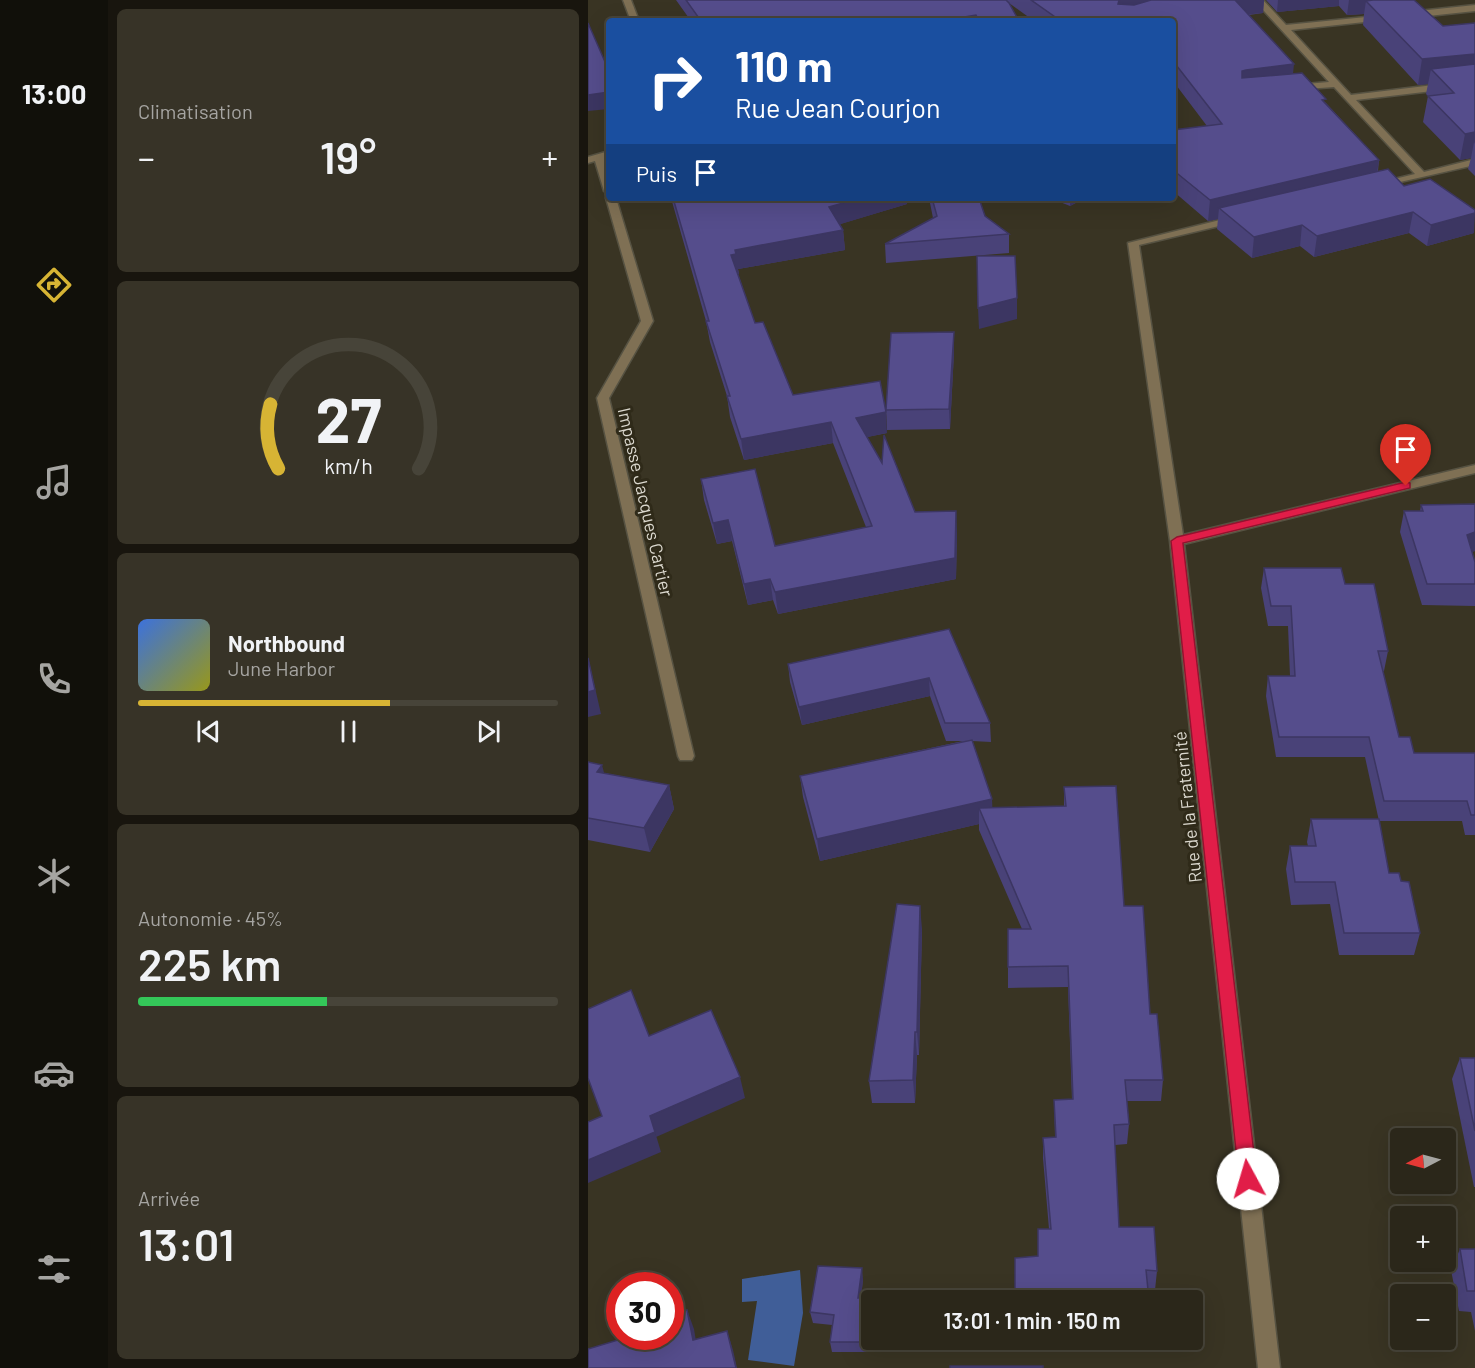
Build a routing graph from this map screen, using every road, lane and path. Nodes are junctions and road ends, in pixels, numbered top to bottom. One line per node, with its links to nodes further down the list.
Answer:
1 (627, 0): 6 (street)
2 (1258, 0): 7 (street)
3 (1475, 8): 4 (street)
4 (1403, 15)
5 (1392, 16): 7 (street)
6 (634, 18)
7 (1284, 28): 9 (street)
8 (1475, 83): 11 (street)
9 (1336, 84): 10 (street); 11 (street)
10 (1288, 89)
11 (1348, 98): 14 (street)
12 (599, 157): 15 (street)
13 (1475, 162): 14 (street)
14 (1422, 176): 16 (street)
15 (606, 181)
16 (1375, 187)
17 (612, 201): 21 (street, Impasse Jacques Cartier)
18 (1248, 216): 20 (street, Rue de la Fraternité)
19 (1475, 469): 20 (street)
20 (1177, 541): 22 (street, Rue de la Fraternité)
21 (686, 756)
22 (1269, 1368)

